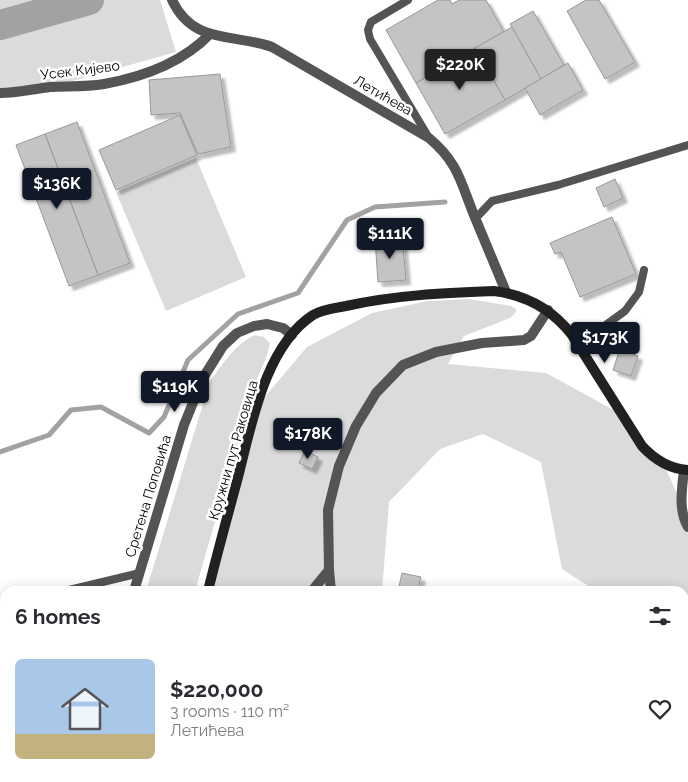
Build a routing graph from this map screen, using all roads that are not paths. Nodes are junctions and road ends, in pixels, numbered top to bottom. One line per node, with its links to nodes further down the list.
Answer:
1 (172, 0): 3 (street, Летићева)
2 (408, 0): 5 (lane)
3 (210, 34): 4 (street, Усек Кијево); 5 (street, Летићева)
4 (0, 93)
5 (429, 138): 7 (street, Летићева)
6 (688, 145): 7 (lane)
7 (476, 219): 9 (street, Летићева)
8 (644, 270): 12 (lane)
9 (506, 292): 10 (main road, Кружни пут Раковица); 11 (main road, Кружни пут Раковица)
10 (548, 310): 12 (main road, Кружни пут Раковица); 15 (street)
11 (292, 335): 16 (street, Сретена Поповића); 19 (main road, Кружни пут Раковица)
12 (578, 345): 13 (main road, Кружни пут Раковица)
13 (686, 470): 14 (street)
14 (688, 527)
15 (329, 570): 20 (street); 21 (street)
16 (140, 573): 17 (lane); 18 (street, Сретена Поповића)
17 (86, 586)
18 (136, 586)
19 (209, 586)
20 (316, 586)
21 (331, 586)

